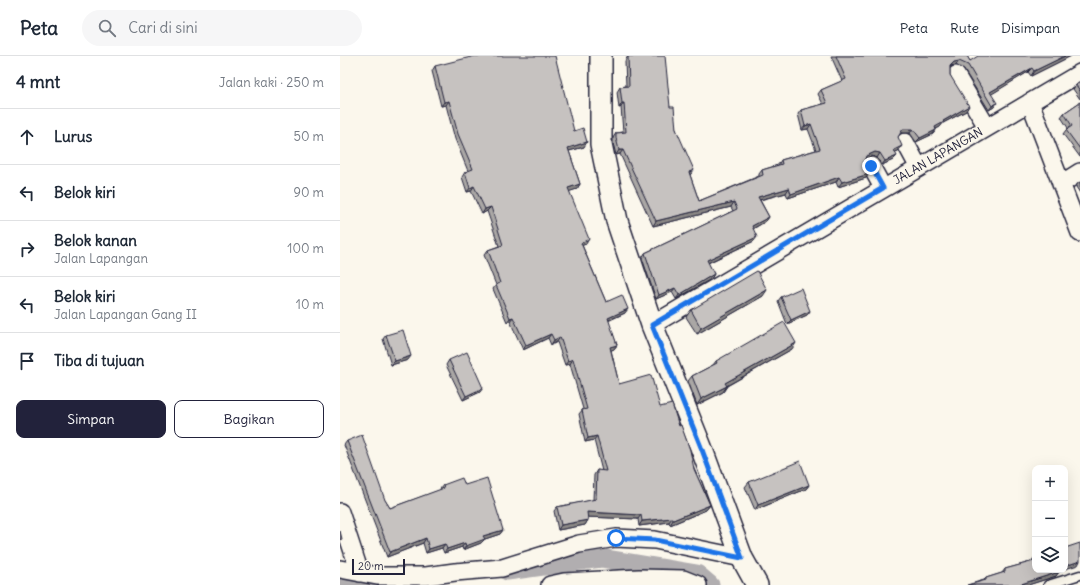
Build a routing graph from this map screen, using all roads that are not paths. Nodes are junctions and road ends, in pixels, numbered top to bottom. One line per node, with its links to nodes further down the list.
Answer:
1 (601, 56): 13 (street)
2 (1080, 73): 4 (street, JALAN LAPANGAN)
3 (956, 75): 5 (street)
4 (1030, 102): 5 (street, JALAN LAPANGAN); 10 (street)
5 (987, 127): 8 (street, JALAN LAPANGAN)
6 (905, 142): 8 (street)
7 (871, 166): 11 (street)
8 (919, 168): 11 (street, JALAN LAPANGAN)
9 (1080, 172): 10 (street)
10 (1061, 184): 12 (street)
11 (883, 188): 13 (street, JALAN LAPANGAN)
12 (1080, 233)
13 (652, 325): 15 (street)
14 (340, 512): 17 (street)
15 (742, 558): 19 (street); 22 (street)
16 (340, 569): 17 (street)
17 (360, 573): 19 (street)
18 (1080, 575): 23 (lane)
19 (458, 578)
20 (550, 585): 21 (street)
21 (698, 585)
22 (757, 585)
23 (1048, 585)

